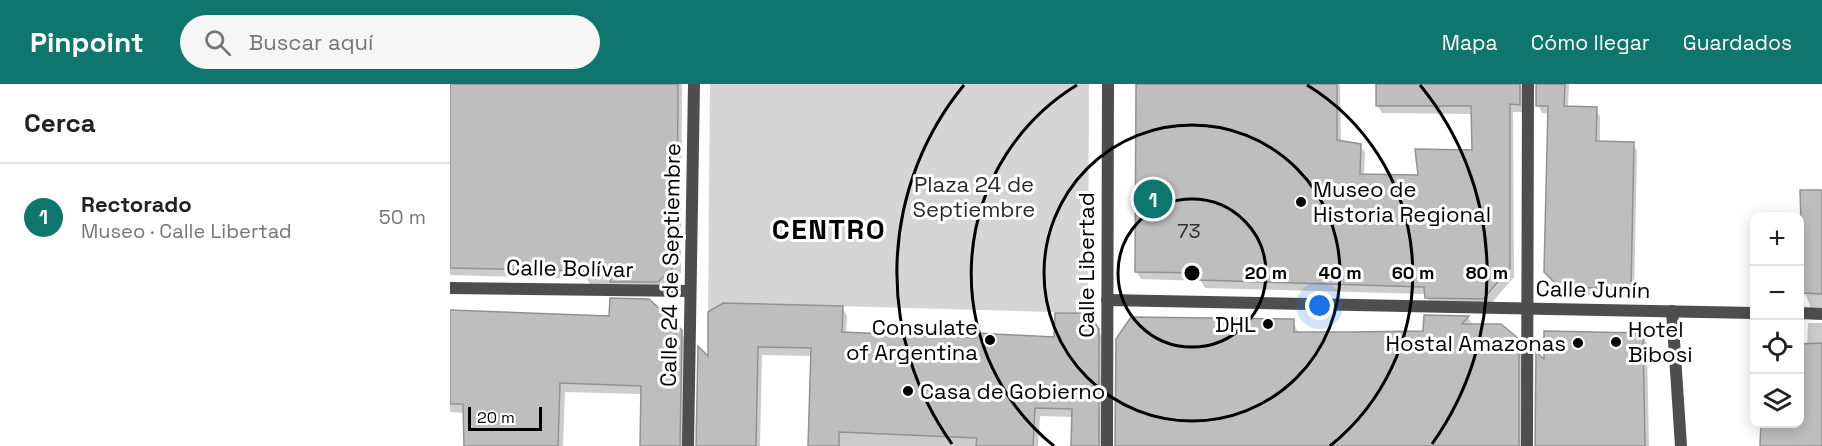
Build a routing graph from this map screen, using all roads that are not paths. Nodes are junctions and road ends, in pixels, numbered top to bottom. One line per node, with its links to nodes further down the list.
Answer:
1 (694, 84): 5 (street, Calle 24 de Septiembre)
2 (1108, 84): 6 (street, Calle Libertad)
3 (1528, 84): 7 (street)
4 (450, 288): 5 (street, Calle Bolívar)
5 (690, 291): 12 (street, Calle 24 de Septiembre)
6 (1107, 300): 7 (street, Calle Junín); 13 (street, Calle Libertad)
7 (1528, 309): 8 (street, Calle Junín); 14 (street)
8 (1671, 311): 9 (street, Calle Junín); 15 (street)
9 (1750, 313)
10 (1804, 313): 11 (street)
11 (1822, 314)
12 (688, 446)
13 (1107, 446)
14 (1527, 446)
15 (1681, 446)

